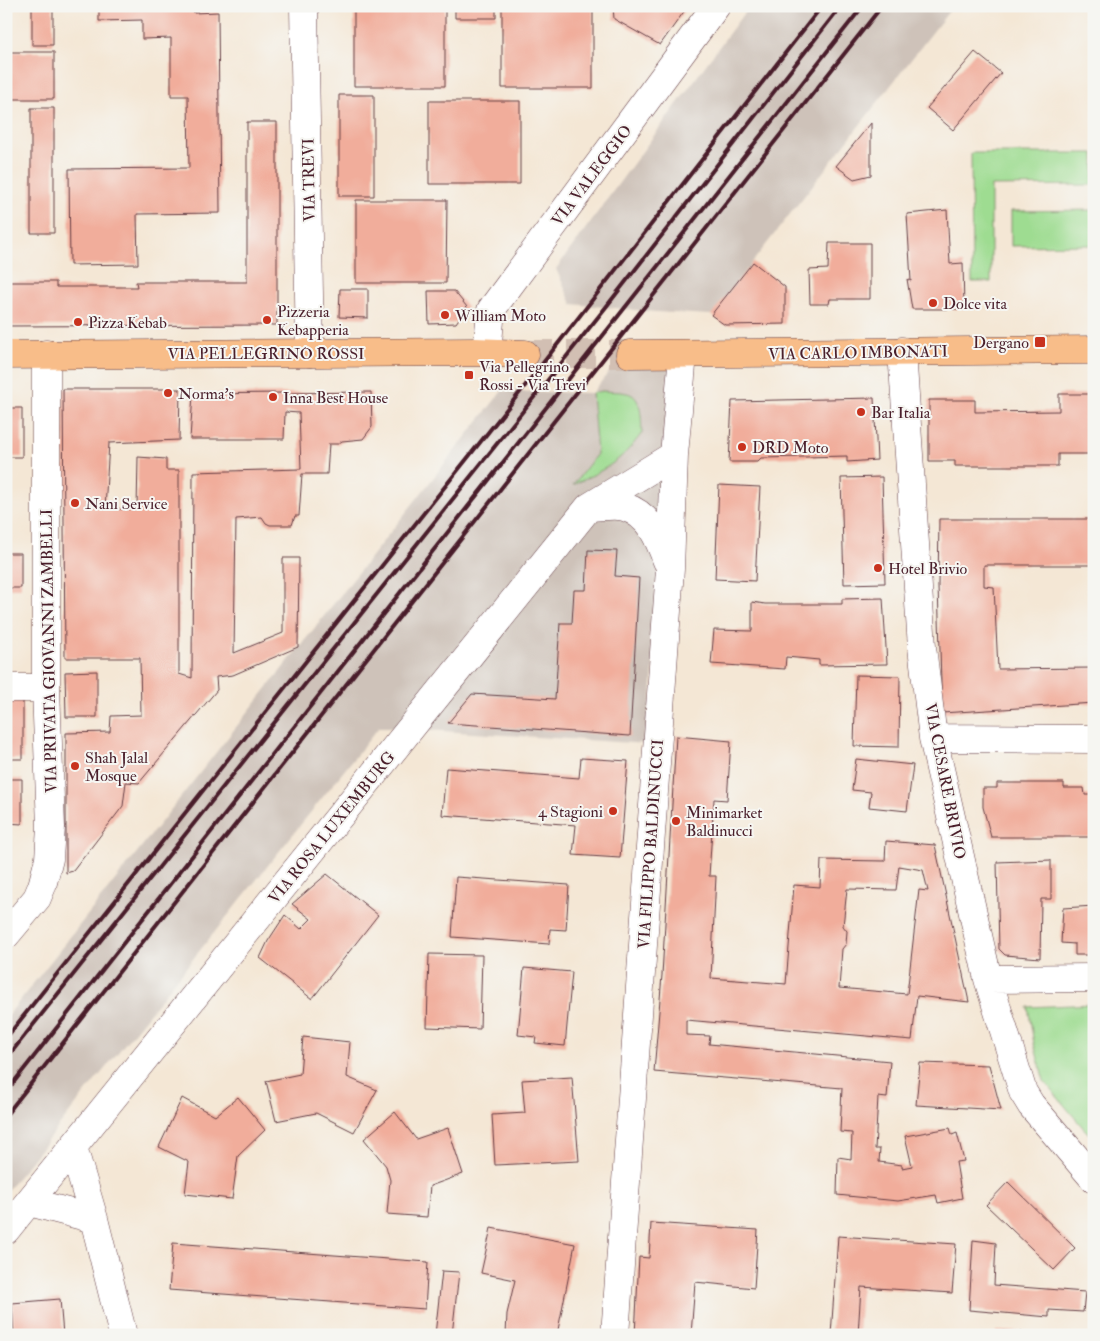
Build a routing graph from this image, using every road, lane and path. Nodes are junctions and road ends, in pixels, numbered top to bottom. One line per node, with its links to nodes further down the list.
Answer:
1 (304, 6): 6 (street, VIA TREVI)
2 (716, 6): 5 (street, VIA VALEGGIO)
3 (1094, 350): 4 (main road, VIA CARLO IMBONATI)
4 (902, 351): 10 (main road, VIA CARLO IMBONATI); 17 (street, VIA CESARE BRIVIO)
5 (487, 352): 6 (main road, VIA PELLEGRINO ROSSI); 8 (main road, VIA PELLEGRINO ROSSI)
6 (310, 353): 7 (main road, VIA PELLEGRINO ROSSI)
7 (46, 354): 11 (main road, VIA PELLEGRINO ROSSI); 16 (street, VIA PRIVATA GIOVANNI ZAMBELLI)
8 (525, 354)
9 (630, 354): 10 (main road)
10 (683, 354): 12 (street, VIA FILIPPO BALDINUCCI)
11 (6, 355)
12 (674, 455): 13 (street, VIA ROSA LUXEMBURG); 14 (street, VIA FILIPPO BALDINUCCI)
13 (589, 507): 14 (street); 22 (street, VIA ROSA LUXEMBURG)
14 (670, 569): 28 (street, VIA FILIPPO BALDINUCCI)
15 (6, 688): 16 (street)
16 (46, 688): 19 (street, VIA PRIVATA GIOVANNI ZAMBELLI)
17 (933, 738): 18 (street); 21 (street, VIA CESARE BRIVIO)
18 (1094, 739)
19 (6, 934)
20 (1094, 978): 21 (street)
21 (988, 979): 23 (street, VIA CESARE BRIVIO)
22 (73, 1147): 24 (street, VIA ROSA LUXEMBURG); 25 (street)
23 (1094, 1179)
24 (29, 1202): 25 (street); 26 (street, VIA ROSA LUXEMBURG)
25 (94, 1219): 27 (street)
26 (6, 1230)
27 (123, 1335)
28 (615, 1335)

